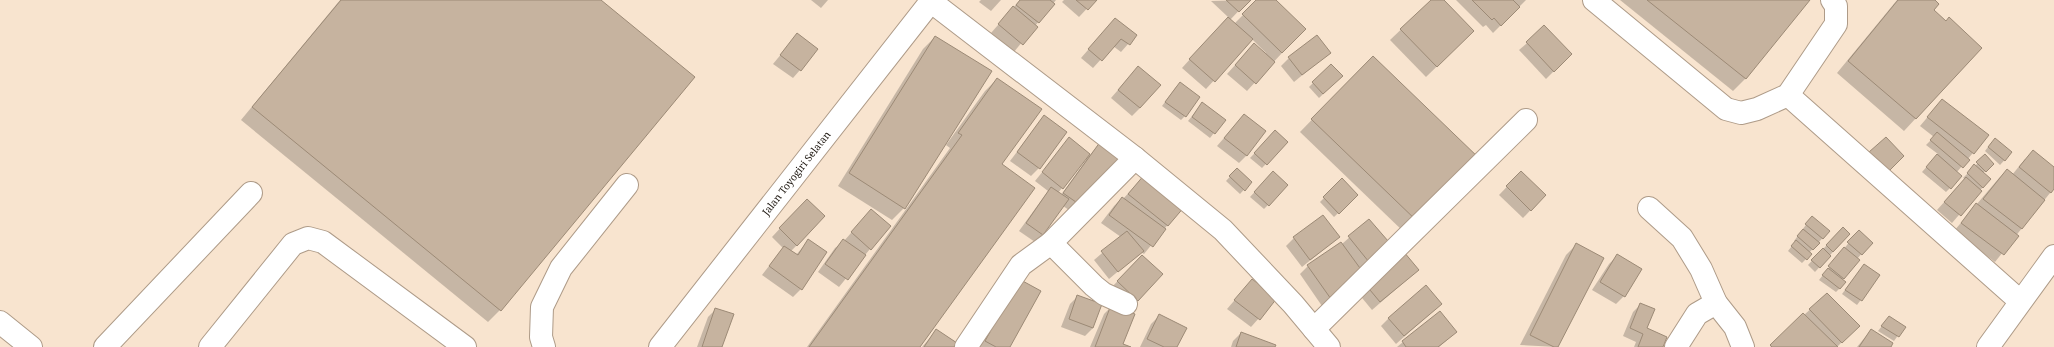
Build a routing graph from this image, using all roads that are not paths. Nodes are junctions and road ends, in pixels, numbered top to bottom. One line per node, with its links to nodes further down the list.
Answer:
1 (930, 0): 6 (street); 18 (street, Jalan Toyogiri Selatan)
2 (1594, 0): 4 (street)
3 (1832, 0): 4 (street)
4 (1788, 95): 12 (street)
5 (1526, 120): 16 (street)
6 (1135, 158): 10 (street); 16 (street)
7 (627, 185): 22 (street)
8 (251, 192): 20 (street)
9 (1649, 208): 13 (street)
10 (1051, 243): 14 (street); 23 (street)
11 (2054, 256): 12 (street)
12 (2020, 301): 27 (street)
13 (1716, 303): 25 (street); 26 (street)
14 (1126, 304)
15 (0, 322): 19 (street)
16 (1314, 330): 24 (street)
17 (213, 346): 21 (street)
18 (663, 346)
19 (31, 347)
20 (105, 347)
21 (465, 347)
22 (544, 347)
23 (966, 347)
24 (1329, 347)
25 (1676, 347)
26 (1743, 347)
27 (1988, 347)

